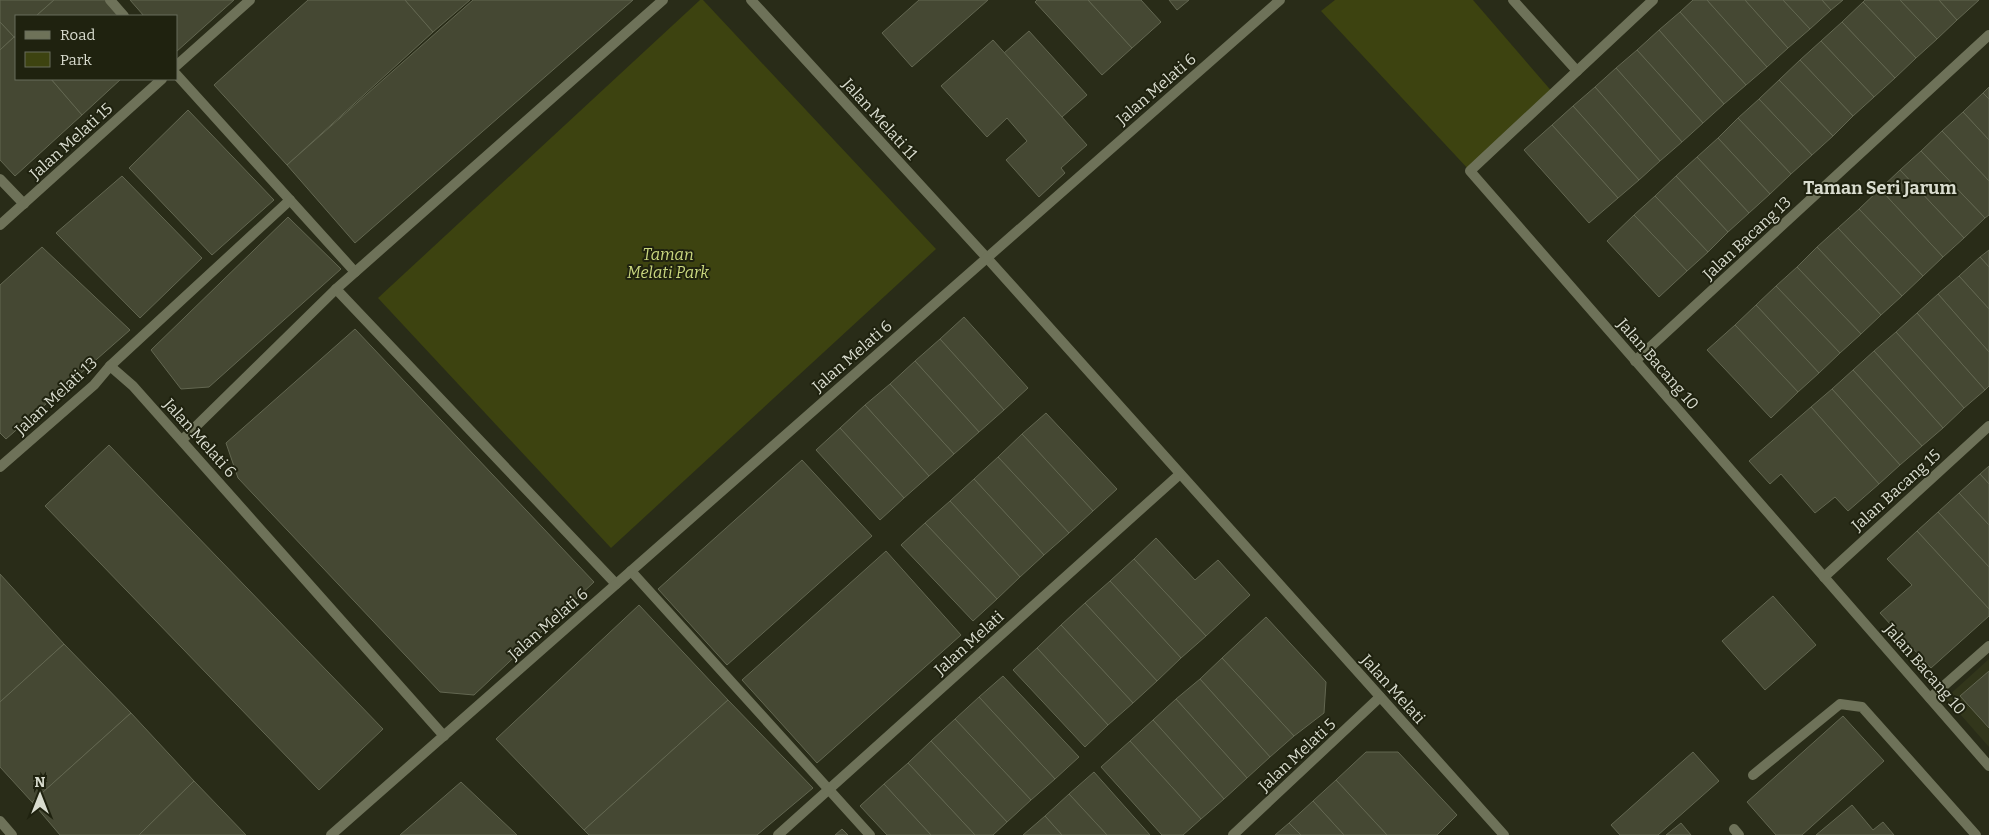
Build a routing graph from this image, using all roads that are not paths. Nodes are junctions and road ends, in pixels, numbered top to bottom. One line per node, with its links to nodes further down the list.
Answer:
1 (110, 0): 8 (street)
2 (250, 0): 10 (street)
3 (663, 0): 19 (street)
4 (751, 0): 18 (street, Jalan Melati 11)
5 (1280, 0): 18 (street, Jalan Melati 6)
6 (1514, 0): 11 (street)
7 (1654, 0): 11 (street, Jalan Bacang 10)
8 (123, 15)
9 (1989, 35): 21 (street, Jalan Bacang 13)
10 (178, 64)
11 (1578, 71): 21 (street, Jalan Bacang 10)
12 (178, 76): 15 (street)
13 (161, 80): 16 (street, Jalan Melati 15)
14 (0, 178): 16 (street)
15 (290, 200): 19 (street); 22 (street)
16 (24, 204): 17 (street, Jalan Melati 15)
17 (0, 225)
18 (987, 258): 27 (street, Jalan Melati); 28 (street, Jalan Melati 6)
19 (355, 272): 20 (street)
20 (336, 289): 25 (street); 30 (street)
21 (1635, 361): 29 (street, Jalan Bacang 10)
22 (110, 366): 23 (street, Jalan Melati 13); 26 (street, Jalan Melati 13)
23 (133, 386): 25 (street, Jalan Melati 6)
24 (1989, 426): 29 (street, Jalan Bacang 15)
25 (182, 440): 34 (street, Jalan Melati 6)
26 (0, 468)
27 (1180, 474): 32 (street, Jalan Melati); 37 (street, Jalan Melati)
28 (631, 571): 30 (street, Jalan Melati 6); 37 (street)
29 (1824, 577): 33 (street, Jalan Bacang 10)
30 (616, 584): 34 (street, Jalan Melati 6)
31 (1989, 646): 33 (street)
32 (1380, 697): 43 (street, Jalan Melati 5); 44 (street, Jalan Melati)
33 (1930, 698): 35 (street, Jalan Bacang 10)
34 (444, 736): 40 (street, Jalan Melati 6)
35 (1989, 766)
36 (1753, 776): 45 (street)
37 (829, 789): 41 (street, Jalan Melati); 42 (street)
38 (0, 821): 39 (street)
39 (12, 835)
40 (331, 835)
41 (778, 835)
42 (870, 835)
43 (1233, 835)
44 (1504, 835)
45 (1976, 835)

